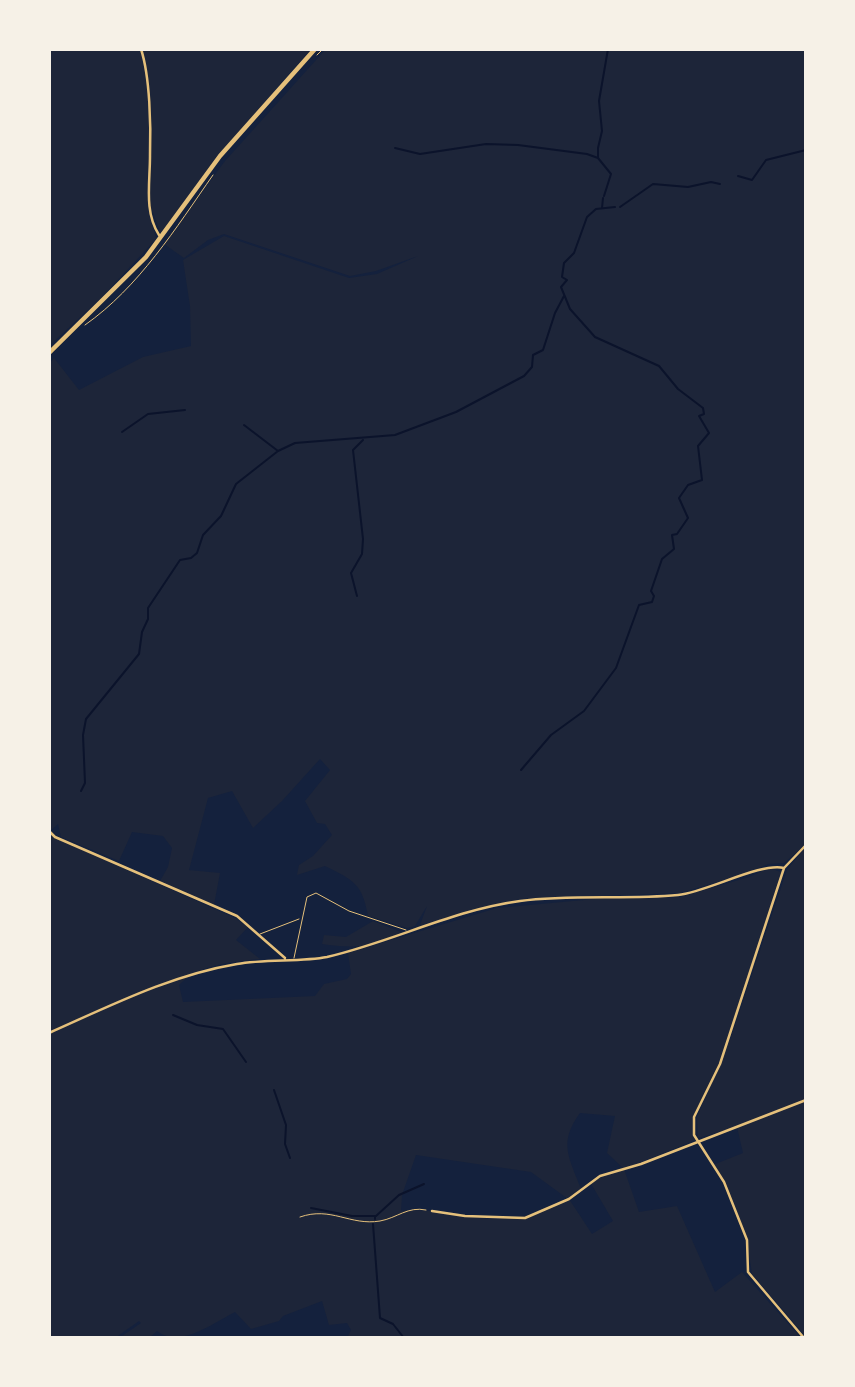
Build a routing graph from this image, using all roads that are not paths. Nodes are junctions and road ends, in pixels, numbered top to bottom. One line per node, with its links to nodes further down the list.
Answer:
1 (141, 49): 3 (street)
2 (315, 49): 3 (main road)
3 (161, 238): 4 (main road)
4 (49, 352)
5 (49, 831): 10 (street)
6 (806, 845): 7 (street)
7 (784, 868): 9 (street); 15 (street)
8 (302, 919): 9 (lane); 10 (lane); 12 (lane)
9 (409, 931): 12 (street)
10 (260, 934): 11 (street)
11 (285, 958): 12 (street); 13 (street)
12 (294, 958)
13 (49, 1033)
14 (806, 1100): 15 (street)
15 (696, 1140): 16 (street); 19 (street)
16 (432, 1211)
17 (251, 1338): 18 (street)
18 (263, 1338)
19 (804, 1338)

